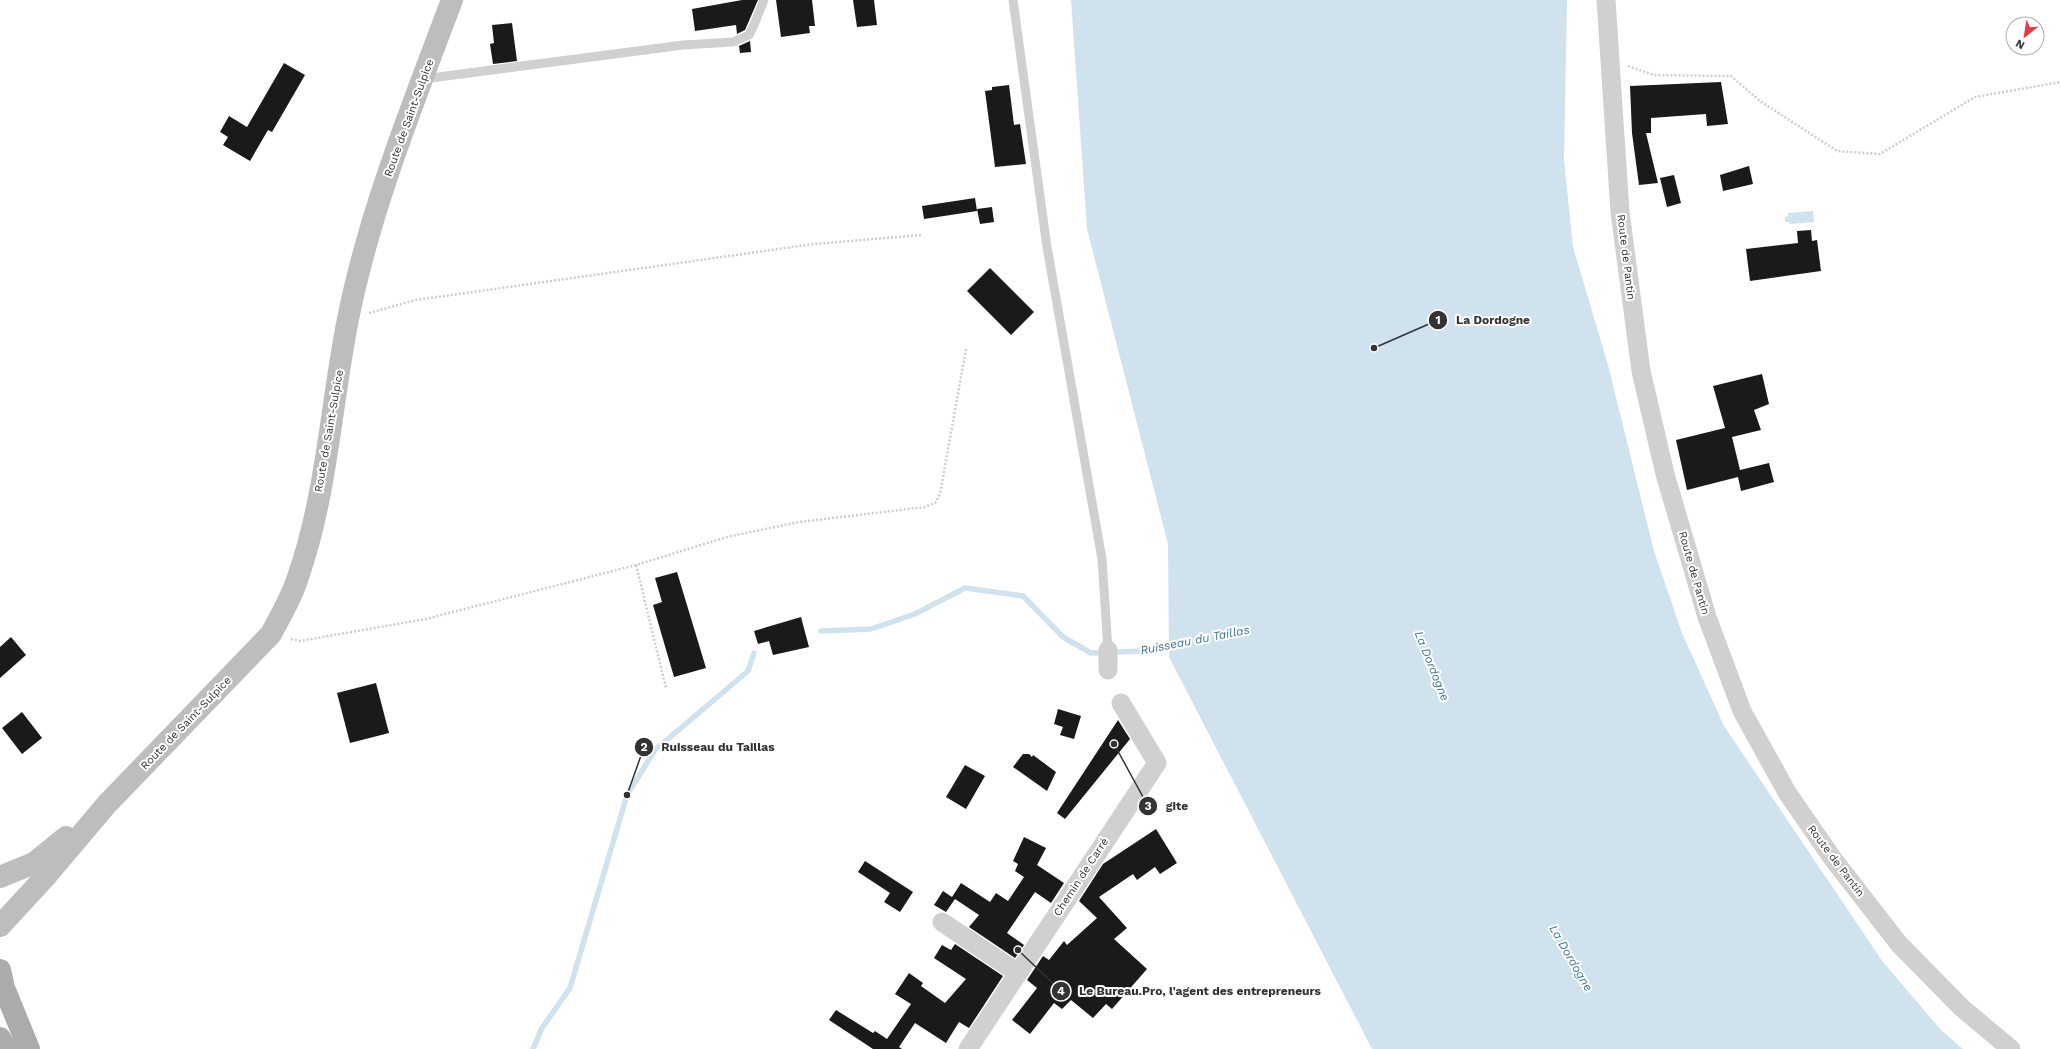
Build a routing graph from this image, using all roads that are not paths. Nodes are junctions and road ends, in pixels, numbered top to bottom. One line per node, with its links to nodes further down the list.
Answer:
1 (452, 0): 5 (main road, Route de Saint-Sulpice)
2 (764, 0): 5 (lane)
3 (1013, 0): 6 (lane)
4 (1606, 0): 19 (street, Route de Pantin)
5 (423, 79): 9 (main road, Route de Saint-Sulpice)
6 (1108, 650): 7 (street)
7 (1108, 670)
8 (1121, 703): 14 (street, Chemin de Carré)
9 (107, 804): 10 (main road); 12 (main road)
10 (0, 877)
11 (942, 922): 14 (street)
12 (0, 926)
13 (0, 970): 17 (main road)
14 (1018, 973): 18 (street, Chemin de Carré)
15 (0, 1038): 16 (main road)
16 (6, 1049)
17 (28, 1049)
18 (968, 1049)
19 (2011, 1049)

